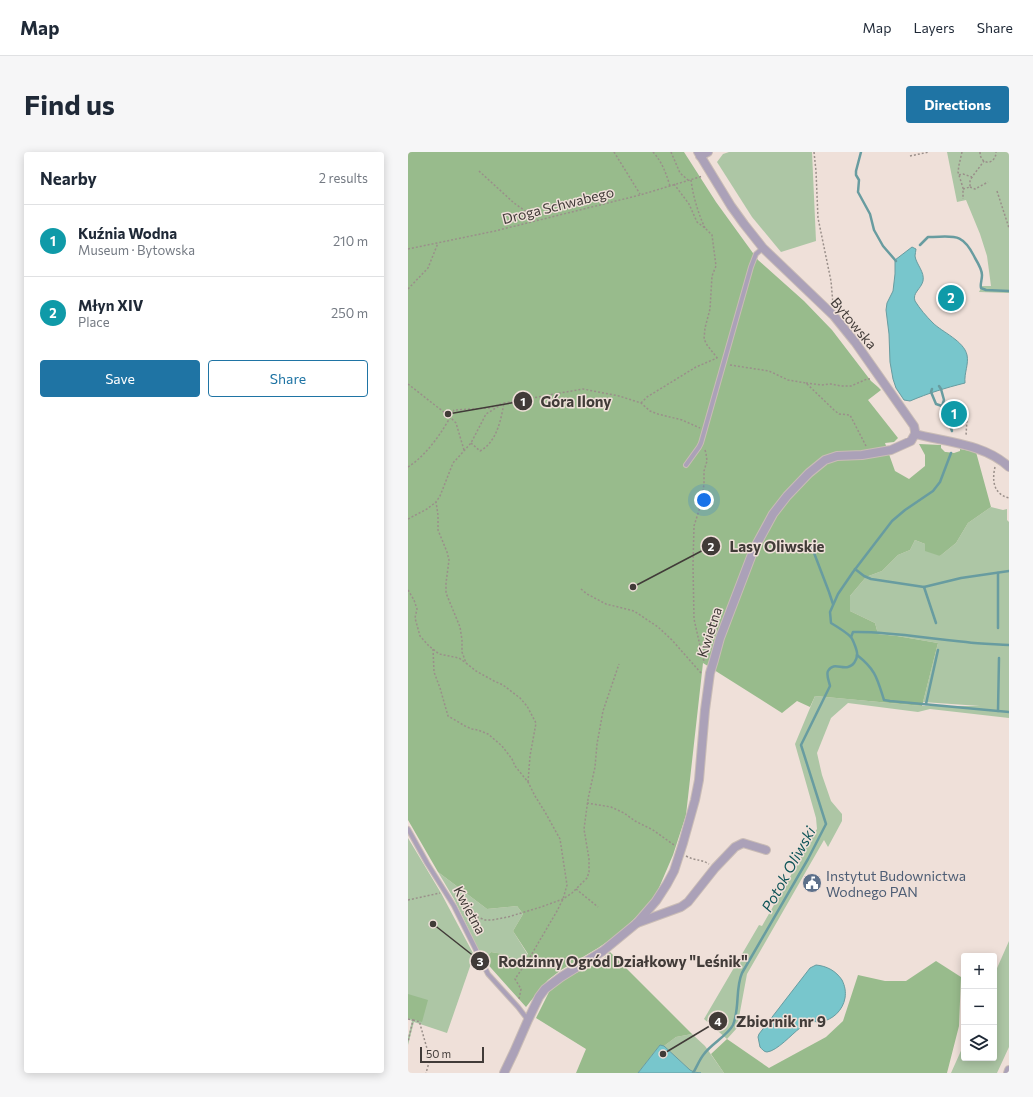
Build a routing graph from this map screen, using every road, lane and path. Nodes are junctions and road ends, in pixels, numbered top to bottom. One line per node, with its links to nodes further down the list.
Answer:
1 (614, 152): 25 (path)
2 (653, 152): 21 (path)
3 (671, 152): 17 (path)
4 (708, 152): 10 (street, Bytowska)
5 (814, 152): 34 (path)
6 (929, 152): 11 (path)
7 (962, 152): 15 (path)
8 (980, 152): 12 (path)
9 (996, 152): 12 (path)
10 (699, 154): 14 (street, Bytowska)
11 (910, 156)
12 (984, 161): 16 (path)
13 (479, 172): 27 (path)
14 (711, 174): 18 (path, Droga Schwabego); 31 (street, Bytowska)
15 (959, 175): 16 (path); 23 (path)
16 (972, 177): 22 (path)
17 (688, 180): 18 (path, Droga Schwabego); 20 (path, Droga Schwabego)
18 (691, 180): 28 (path)
19 (988, 182): 22 (path)
20 (674, 184): 21 (path, Droga Schwabego); 28 (path)
21 (670, 186): 25 (path, Droga Schwabego)
22 (970, 187): 23 (path)
23 (963, 189): 26 (path)
24 (997, 191): 29 (path)
25 (640, 195): 27 (path, Droga Schwabego)
26 (963, 199)
27 (538, 220): 30 (path, Droga Schwabego)
28 (705, 228): 35 (path)
29 (1009, 228)
30 (438, 243): 32 (path, Droga Schwabego); 33 (path)
31 (763, 248): 34 (street, Bytowska); 36 (lane)
32 (408, 249)
33 (408, 289)
34 (834, 316): 45 (street, Bytowska)
35 (717, 358): 36 (path); 41 (path)
36 (724, 364): 38 (path); 44 (lane)
37 (871, 379): 38 (path)
38 (806, 383): 50 (path)
39 (408, 384): 43 (path)
40 (504, 403): 41 (path); 43 (path); 47 (path); 47 (path)
41 (641, 404): 44 (path)
42 (964, 405): 46 (path)
43 (450, 417): 49 (path); 53 (path)
44 (705, 429): 48 (lane)
45 (915, 434): 46 (street); 50 (street, Kwietna)
46 (963, 441): 51 (street)
47 (471, 443): 49 (path)
48 (701, 443): 52 (lane); 63 (path)
49 (464, 450): 56 (path)
50 (870, 453): 63 (street, Kwietna)
51 (997, 457): 54 (street); 55 (path)
52 (686, 466)
53 (408, 467)
54 (1009, 467)
55 (1009, 498)
56 (436, 502): 57 (path); 61 (path)
57 (408, 519)
58 (581, 589): 64 (path)
59 (408, 590): 60 (path)
60 (433, 649): 61 (path); 65 (path)
61 (466, 662): 65 (path)
62 (619, 664): 66 (path)
63 (710, 673): 64 (street, Kwietna)
64 (709, 682): 68 (street, Kwietna)
65 (528, 782): 73 (path)
66 (587, 803): 68 (path); 71 (path)
67 (408, 829): 72 (lane, Kwietna)
68 (682, 848): 70 (path); 77 (street, Kwietna)
69 (766, 850): 70 (street, Kwietna)
70 (715, 868): 77 (street, Kwietna)
71 (576, 889): 73 (path); 75 (path)
72 (445, 890): 74 (path); 76 (lane, Kwietna)
73 (563, 899): 76 (path); 78 (path)
74 (408, 900)
75 (598, 907)
76 (463, 923): 78 (lane, Kwietna)
77 (637, 923): 81 (street, Kwietna)
78 (518, 1007): 81 (lane, Kwietna)
79 (408, 1019): 80 (path)
80 (413, 1020): 82 (path); 83 (path)
81 (528, 1020): 84 (street, Kwietna)
82 (408, 1042)
83 (426, 1073)
84 (504, 1073)

